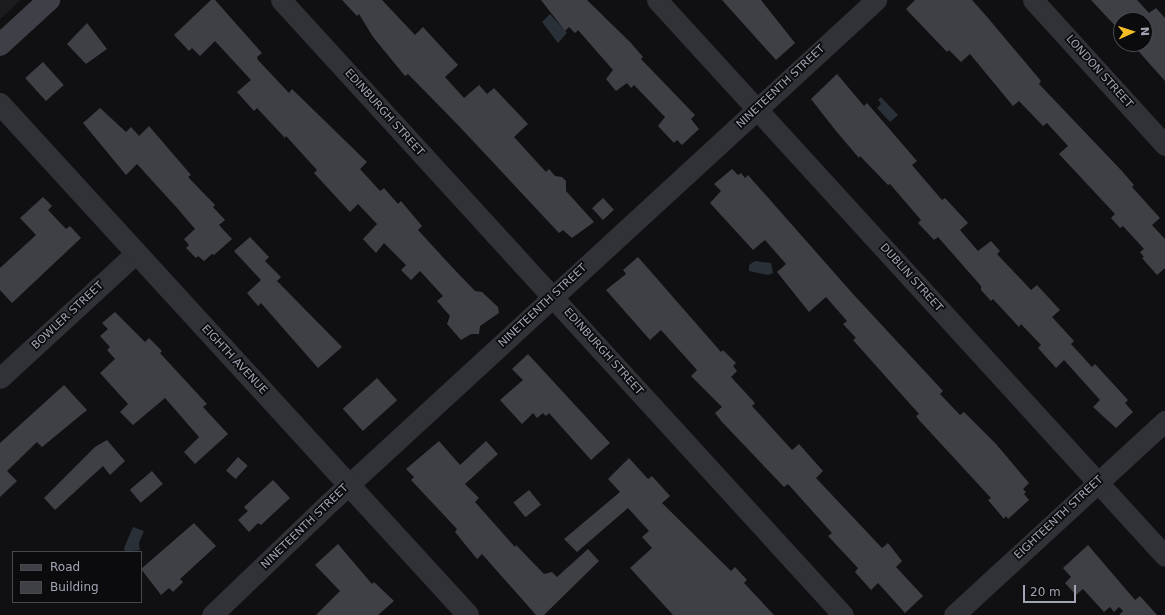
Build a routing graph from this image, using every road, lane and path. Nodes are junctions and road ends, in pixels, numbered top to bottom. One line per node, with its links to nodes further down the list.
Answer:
1 (49, 0): 6 (main road)
2 (281, 0): 11 (street, EDINBURGH STREET)
3 (657, 0): 8 (street, DUBLIN STREET)
4 (876, 0): 8 (street, NINETEENTH STREET)
5 (1033, 0): 9 (street, LONDON STREET)
6 (0, 45)
7 (0, 104): 10 (street, EIGHTH AVENUE)
8 (757, 109): 11 (street, NINETEENTH STREET); 14 (street, DUBLIN STREET)
9 (1165, 145)
10 (136, 253): 12 (street, BOWLER STREET); 15 (street, EIGHTH AVENUE)
11 (553, 297): 15 (street, NINETEENTH STREET); 19 (street, EDINBURGH STREET)
12 (0, 378)
13 (1165, 421): 14 (street, EIGHTEENTH STREET)
14 (1098, 482): 16 (street, DUBLIN STREET); 20 (street, EIGHTEENTH STREET)
15 (349, 485): 17 (street, NINETEENTH STREET); 18 (street, EIGHTH AVENUE)
16 (1165, 556)
17 (212, 615)
18 (468, 615)
19 (843, 615)
20 (954, 615)

